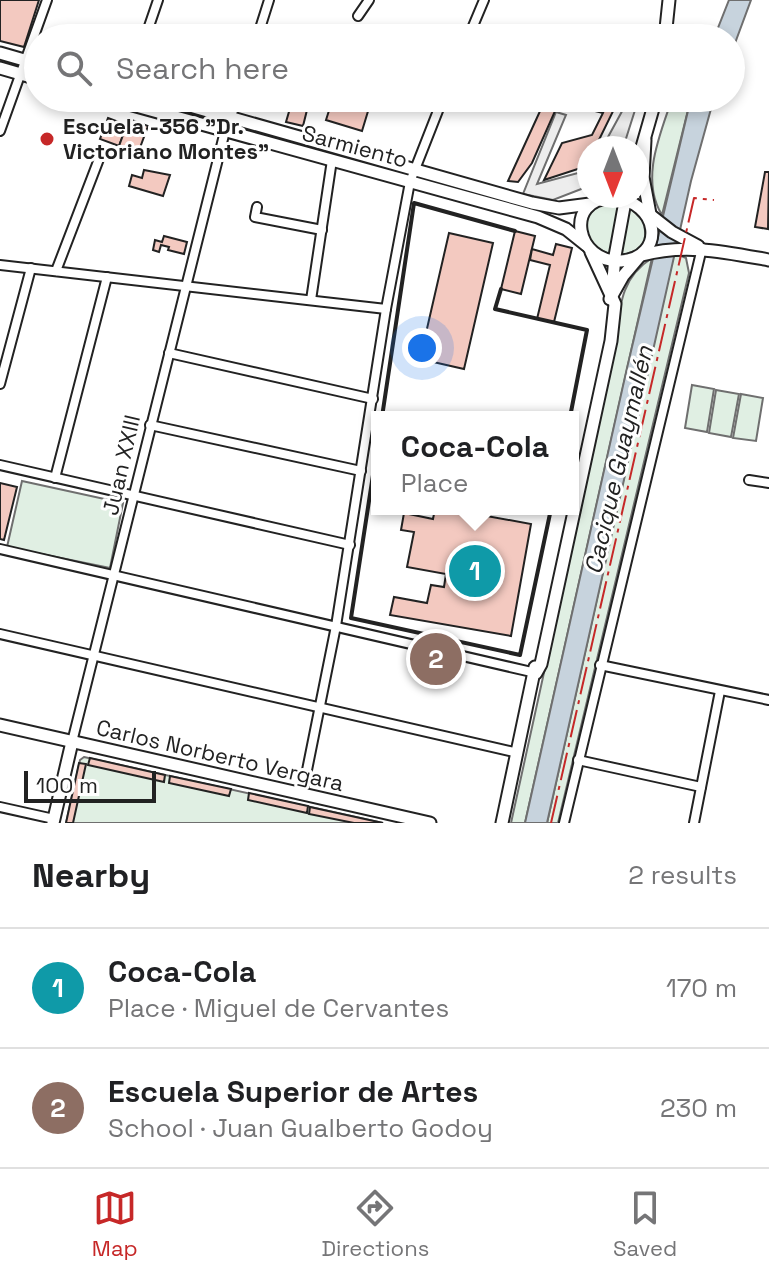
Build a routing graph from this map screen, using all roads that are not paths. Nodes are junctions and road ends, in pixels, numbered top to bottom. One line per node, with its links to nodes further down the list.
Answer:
1 (47, 0): 8 (street)
2 (158, 0): 9 (street)
3 (269, 0): 10 (street)
4 (369, 0): 7 (street)
5 (484, 0): 11 (street)
6 (669, 0): 12 (main road)
7 (358, 16)
8 (41, 24)
9 (150, 24)
10 (261, 24)
11 (474, 24)
12 (666, 24)
13 (0, 53): 14 (main road)
14 (24, 60)
15 (0, 68): 17 (main road)
16 (24, 72): 17 (street)
17 (22, 75): 24 (street)
18 (157, 112): 25 (main road, Sarmiento)
19 (211, 112): 23 (main road, Sarmiento)
20 (234, 112): 23 (street, Juan XXIII)
21 (437, 112): 29 (street)
22 (651, 112): 26 (main road)
23 (232, 118): 25 (street, Juan XXIII); 29 (main road, Sarmiento)
24 (0, 131)
25 (225, 131): 28 (main road, Sarmiento); 48 (street, Juan XXIII)
26 (644, 136)
27 (99, 159): 46 (street)
28 (332, 160): 30 (main road, Sarmiento); 38 (street)
29 (414, 169): 30 (street); 33 (main road, Sarmiento)
30 (410, 182): 39 (main road, Sarmiento); 51 (street)
31 (649, 204): 37 (main road)
32 (257, 207): 38 (street)
33 (577, 207)
34 (589, 208): 39 (main road)
35 (624, 208): 43 (main road)
36 (640, 208): 37 (main road)
37 (652, 217): 40 (main road); 41 (main road)
38 (322, 230): 50 (street)
39 (588, 248): 43 (main road, Sarmiento); 49 (main road)
40 (702, 248): 41 (main road); 42 (main road); 72 (street)
41 (645, 254): 43 (main road); 49 (main road)
42 (769, 260)
43 (614, 261): 49 (main road)
44 (0, 265): 45 (street)
45 (31, 268): 46 (street); 53 (street)
46 (56, 271): 47 (street)
47 (107, 277): 48 (street); 59 (street)
48 (187, 286): 50 (street); 52 (street, Juan XXIII)
49 (611, 297): 56 (main road); 62 (main road)
50 (311, 300): 51 (street)
51 (386, 309): 54 (street)
52 (169, 353): 54 (street); 55 (street, Juan XXIII)
53 (0, 384)
54 (373, 399): 58 (street)
55 (150, 425): 58 (street); 63 (street, Juan XXIII)
56 (579, 457)
57 (0, 465): 59 (street)
58 (361, 471): 66 (street)
59 (55, 478): 63 (street)
60 (749, 480): 61 (street)
61 (769, 483)
62 (579, 491)
63 (135, 495): 66 (street); 68 (street, Juan XXIII)
64 (567, 515): 73 (main road)
65 (574, 515): 73 (main road)
66 (350, 545): 69 (street)
67 (0, 549): 68 (street)
68 (114, 576): 69 (street); 71 (street, Juan XXIII)
69 (336, 626): 73 (street); 76 (street)
70 (0, 634): 71 (street)
71 (93, 656): 76 (street); 78 (street, Juan XXIII)
72 (600, 665): 74 (street); 80 (street)
73 (536, 673): 79 (main road)
74 (720, 691): 75 (street); 81 (street)
75 (769, 700)
76 (318, 708): 79 (street); 82 (street)
77 (0, 725): 78 (main road, Carlos Norberto Vergara)
78 (72, 742): 82 (main road, Carlos Norberto Vergara); 84 (main road, Juan XXIII)
79 (518, 753): 86 (main road)
80 (578, 760): 81 (street); 87 (street)
81 (701, 787): 88 (street)
82 (302, 795): 85 (main road, Carlos Norberto Vergara)
83 (0, 807): 84 (street)
84 (54, 821)
85 (430, 823)
86 (502, 823)
87 (564, 823)
88 (694, 823)

